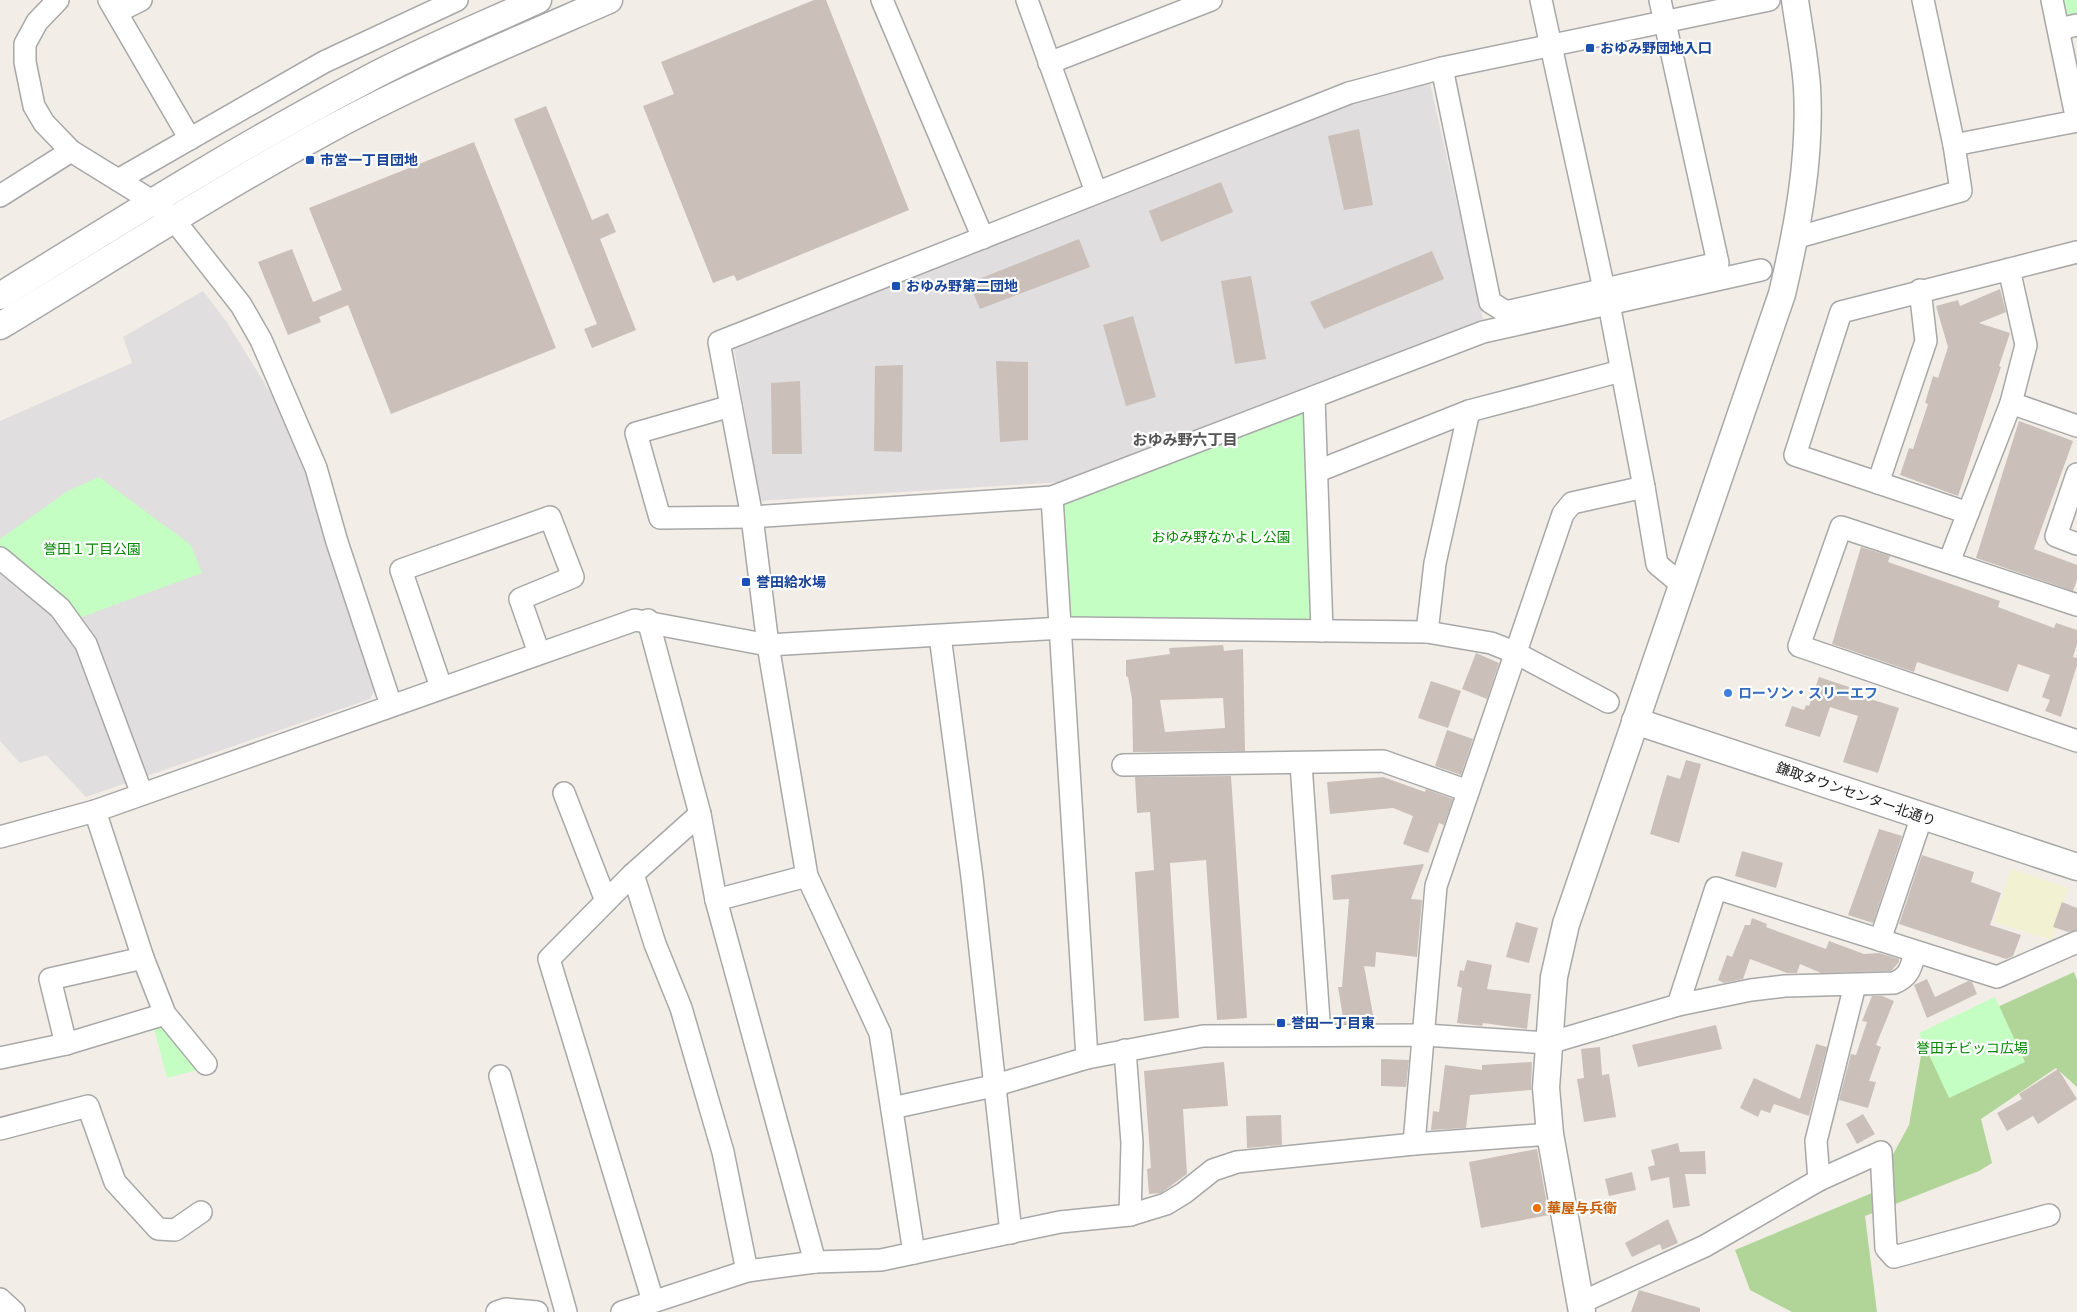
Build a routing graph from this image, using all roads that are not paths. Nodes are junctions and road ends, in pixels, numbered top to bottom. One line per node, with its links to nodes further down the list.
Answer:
1 (58, 0): 24 (street)
2 (141, 0): 15 (street)
3 (538, 0): 28 (street)
4 (609, 0): 29 (street)
5 (882, 0): 30 (street)
6 (1027, 0): 19 (street)
7 (1211, 0): 19 (street)
8 (1541, 0): 18 (street)
9 (1660, 0): 16 (street)
10 (1769, 0): 16 (street)
11 (1795, 0): 31 (street)
12 (1923, 0): 23 (street)
13 (2052, 0): 17 (street)
14 (453, 1): 22 (street)
15 (113, 6): 22 (street)
16 (1664, 21): 18 (street); 37 (street)
17 (2068, 27): 21 (street)
18 (1551, 44): 20 (street); 37 (street)
19 (1049, 63): 26 (street)
20 (1442, 68): 26 (street); 37 (street)
21 (2077, 121): 23 (street)
22 (190, 138): 25 (street)
23 (1954, 145): 31 (street)
24 (71, 151): 25 (street); 27 (street)
25 (118, 180): 28 (street)
26 (1096, 192): 30 (street)
27 (0, 196)
28 (152, 201): 29 (street); 36 (street)
29 (174, 220): 38 (street); 67 (street)
30 (983, 238): 42 (street)
31 (1795, 238): 55 (street)
32 (2077, 252): 33 (street)
33 (2009, 269): 35 (street); 41 (street)
34 (1761, 270): 37 (street)
35 (1920, 290): 47 (street); 47 (street)
36 (0, 296)
37 (1606, 296): 39 (street); 40 (street)
38 (0, 326)
39 (1620, 372): 43 (street); 48 (street)
40 (1314, 397): 45 (street); 49 (street)
41 (2011, 403): 44 (street); 50 (street)
42 (731, 406): 51 (street); 51 (street)
43 (1469, 411): 45 (street); 60 (street)
44 (2077, 426)
45 (1318, 471): 59 (street)
46 (2077, 474): 52 (street)
47 (1878, 483): 50 (street)
48 (1644, 487): 55 (street); 63 (street)
49 (1052, 497): 51 (street); 58 (street)
50 (1968, 513): 54 (street)
51 (752, 517): 62 (street)
52 (2077, 544)
53 (0, 558): 74 (street)
54 (1948, 562): 56 (street); 69 (street)
55 (1681, 584): 68 (street)
56 (2077, 605)
57 (648, 620): 62 (street); 64 (street); 76 (street)
58 (1062, 628): 59 (street); 61 (street); 97 (street)
59 (1322, 631): 60 (street)
60 (1427, 632): 63 (street)
61 (940, 636): 62 (street); 100 (street)
62 (768, 645): 81 (street)
63 (1514, 652): 66 (street); 72 (street)
64 (539, 653): 65 (street); 65 (street)
65 (441, 687): 67 (street)
66 (1608, 702)
67 (391, 705): 74 (street)
68 (1635, 721): 77 (street, 鎌取タウンセンター北通り); 93 (street)
69 (2077, 742)
70 (1301, 764): 71 (street); 72 (street); 91 (street)
71 (1123, 765)
72 (1468, 791): 92 (street)
73 (564, 793): 83 (street)
74 (142, 794): 75 (street)
75 (95, 811): 78 (street); 87 (street)
76 (700, 814): 80 (street); 82 (street)
77 (1922, 816): 79 (street, 鎌取タウンセンター北通り); 84 (street)
78 (0, 837)
79 (2077, 867)
80 (633, 874): 83 (street); 112 (street)
81 (807, 876): 82 (street); 101 (street)
82 (716, 900): 111 (street)
83 (606, 901): 114 (street)
84 (1880, 940): 86 (street); 89 (street)
85 (2077, 942): 86 (street)
86 (1916, 952): 88 (street)
87 (143, 958): 90 (street); 94 (street)
88 (1855, 985): 89 (street); 105 (street)
89 (1678, 1006): 93 (street)
90 (164, 1014): 94 (street); 98 (street)
91 (1320, 1035): 92 (street); 95 (street)
92 (1424, 1035): 93 (street); 104 (street)
93 (1548, 1043): 103 (street)
94 (66, 1044): 96 (street)
95 (1125, 1050): 97 (street); 107 (street)
96 (0, 1058)
97 (1087, 1058): 100 (street)
98 (206, 1064)
99 (500, 1076): 119 (street)
100 (993, 1086): 101 (street); 109 (street)
101 (892, 1108): 110 (street)
102 (0, 1129): 106 (street)
103 (1550, 1134): 104 (street); 115 (street)
104 (1414, 1144): 107 (street)
105 (1819, 1180): 108 (street); 115 (street)
106 (201, 1212)
107 (1130, 1215): 109 (street)
108 (2049, 1215)
109 (1011, 1233): 110 (street)
110 (914, 1253): 111 (street)
111 (815, 1262): 112 (street)
112 (747, 1271): 114 (street)
113 (0, 1298): 116 (street)
114 (653, 1300): 120 (street)
115 (1581, 1307)
116 (14, 1312)
117 (497, 1312): 118 (street)
118 (538, 1312)
119 (566, 1312)
120 (622, 1312)

